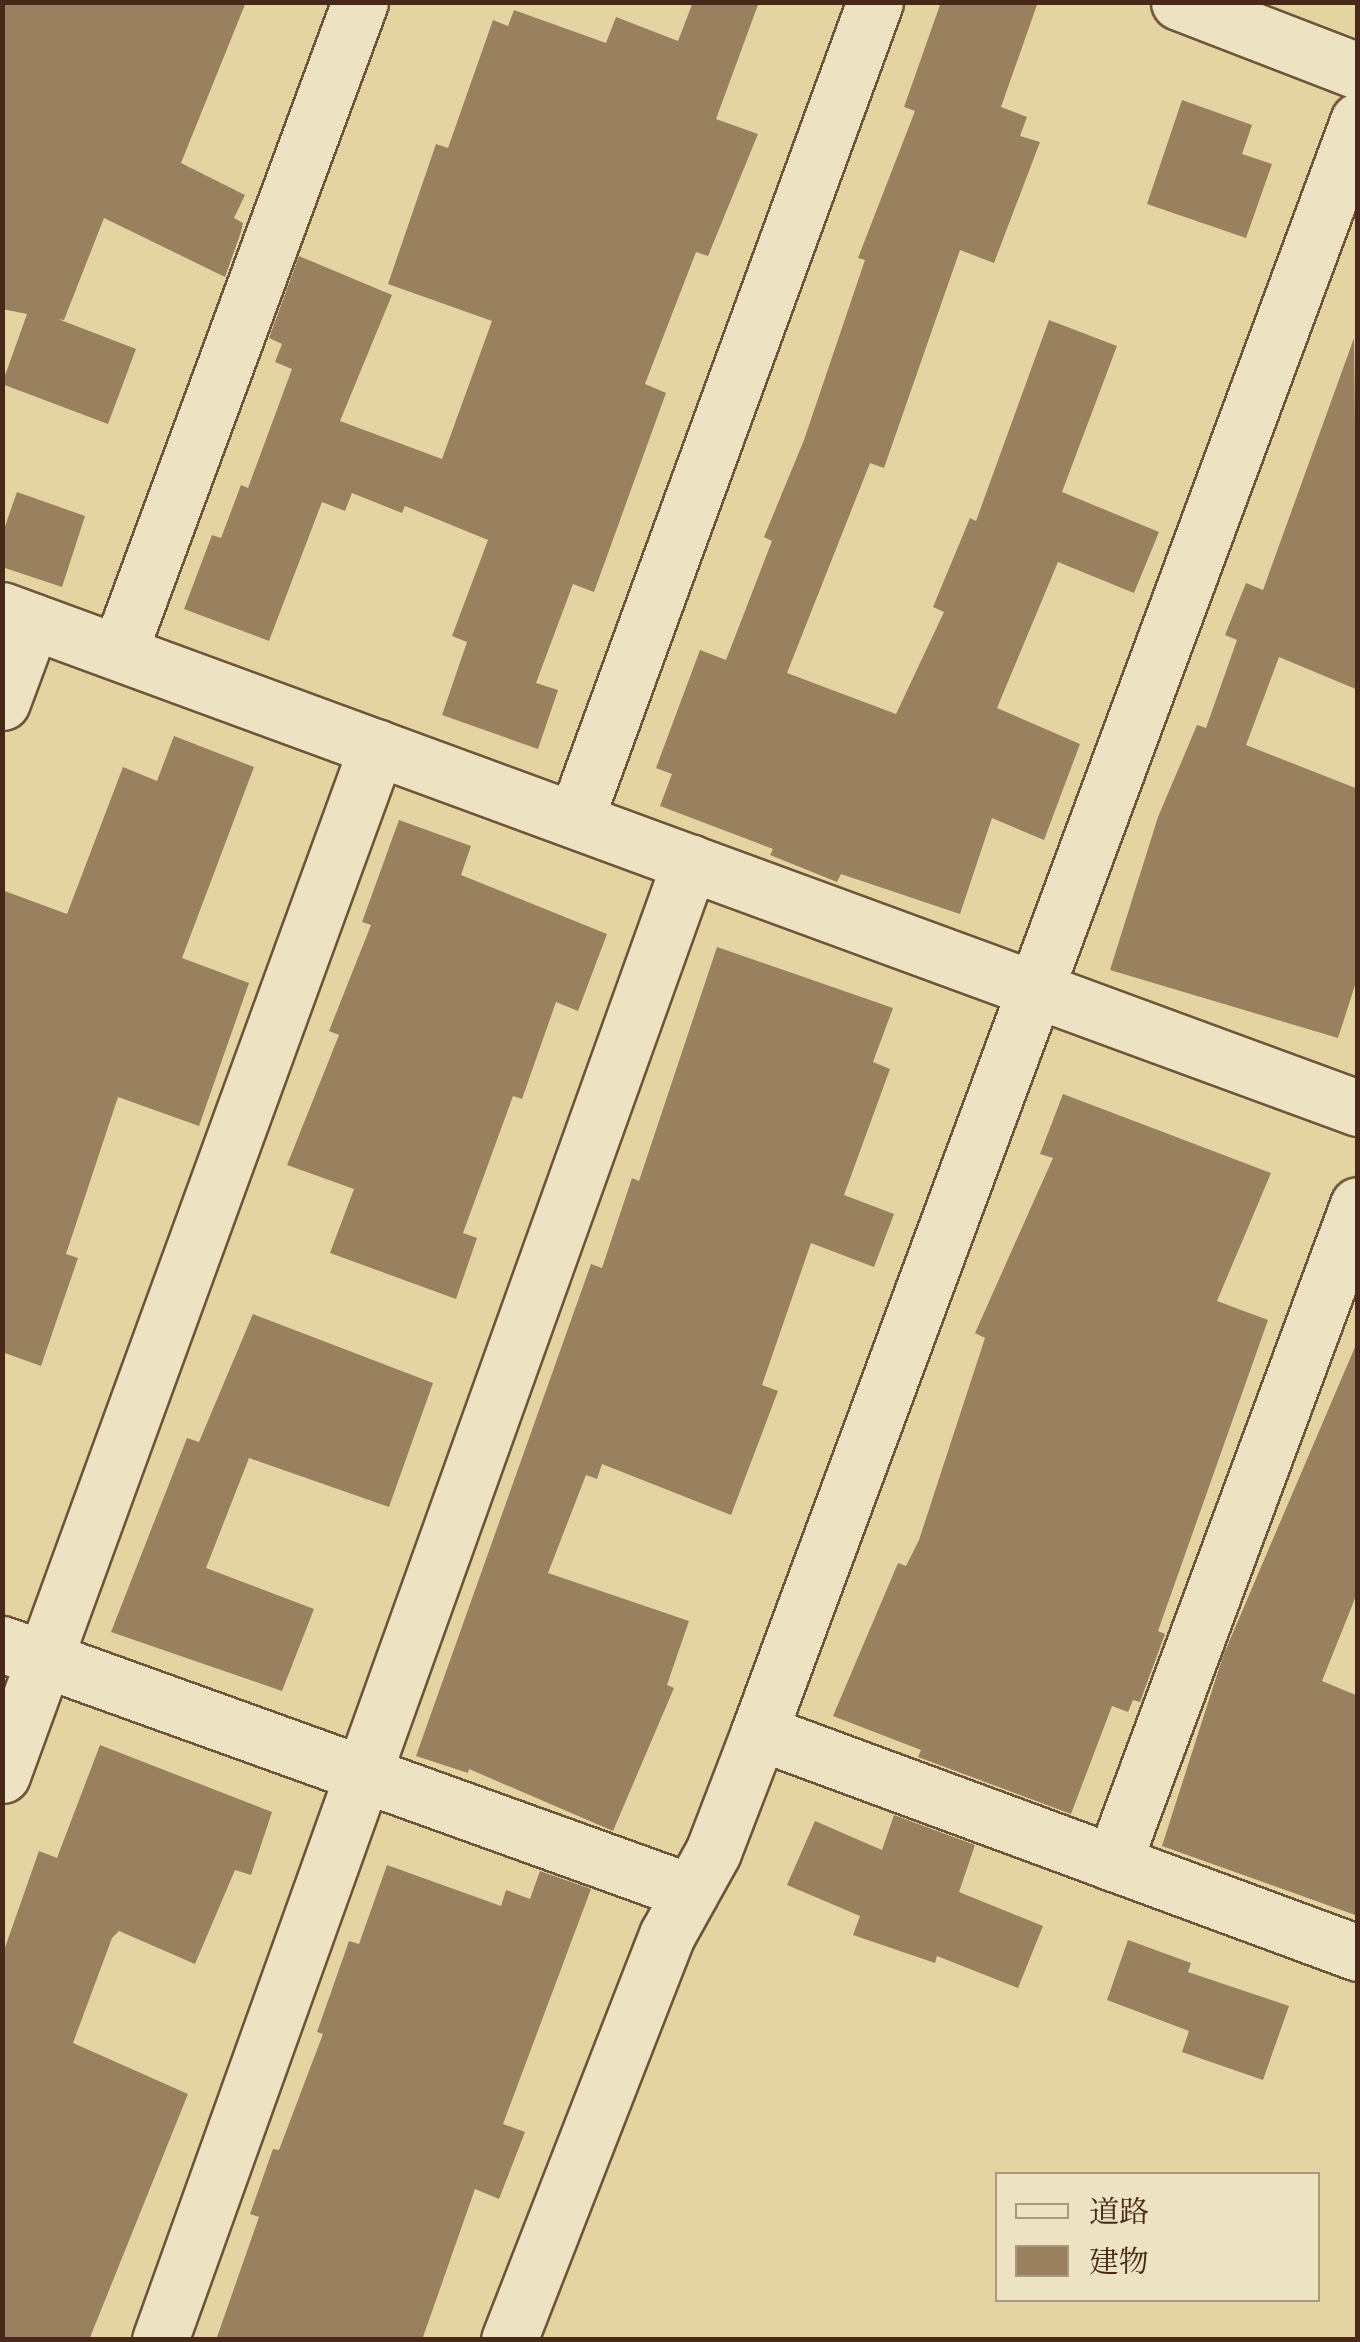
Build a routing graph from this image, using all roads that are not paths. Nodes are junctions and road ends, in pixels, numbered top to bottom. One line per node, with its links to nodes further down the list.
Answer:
1 (360, 2): 7 (street)
2 (875, 2): 10 (street)
3 (1179, 2): 4 (street)
4 (1358, 71)
5 (1358, 121): 12 (street)
6 (18, 615): 7 (street); 8 (street)
7 (119, 652): 9 (street)
8 (2, 702)
9 (376, 747): 10 (street); 15 (street)
10 (576, 820): 11 (street)
11 (690, 862): 12 (street); 17 (street)
12 (1034, 989): 13 (street); 16 (street)
13 (1358, 1108)
14 (1358, 1205): 19 (street)
15 (23, 1652): 17 (street); 18 (street)
16 (759, 1732): 19 (street); 20 (street)
17 (362, 1775): 20 (street); 22 (street)
18 (2, 1776)
19 (1114, 1863): 21 (street)
20 (691, 1892): 23 (street)
21 (1358, 1952)
22 (160, 2340)
23 (509, 2340)

